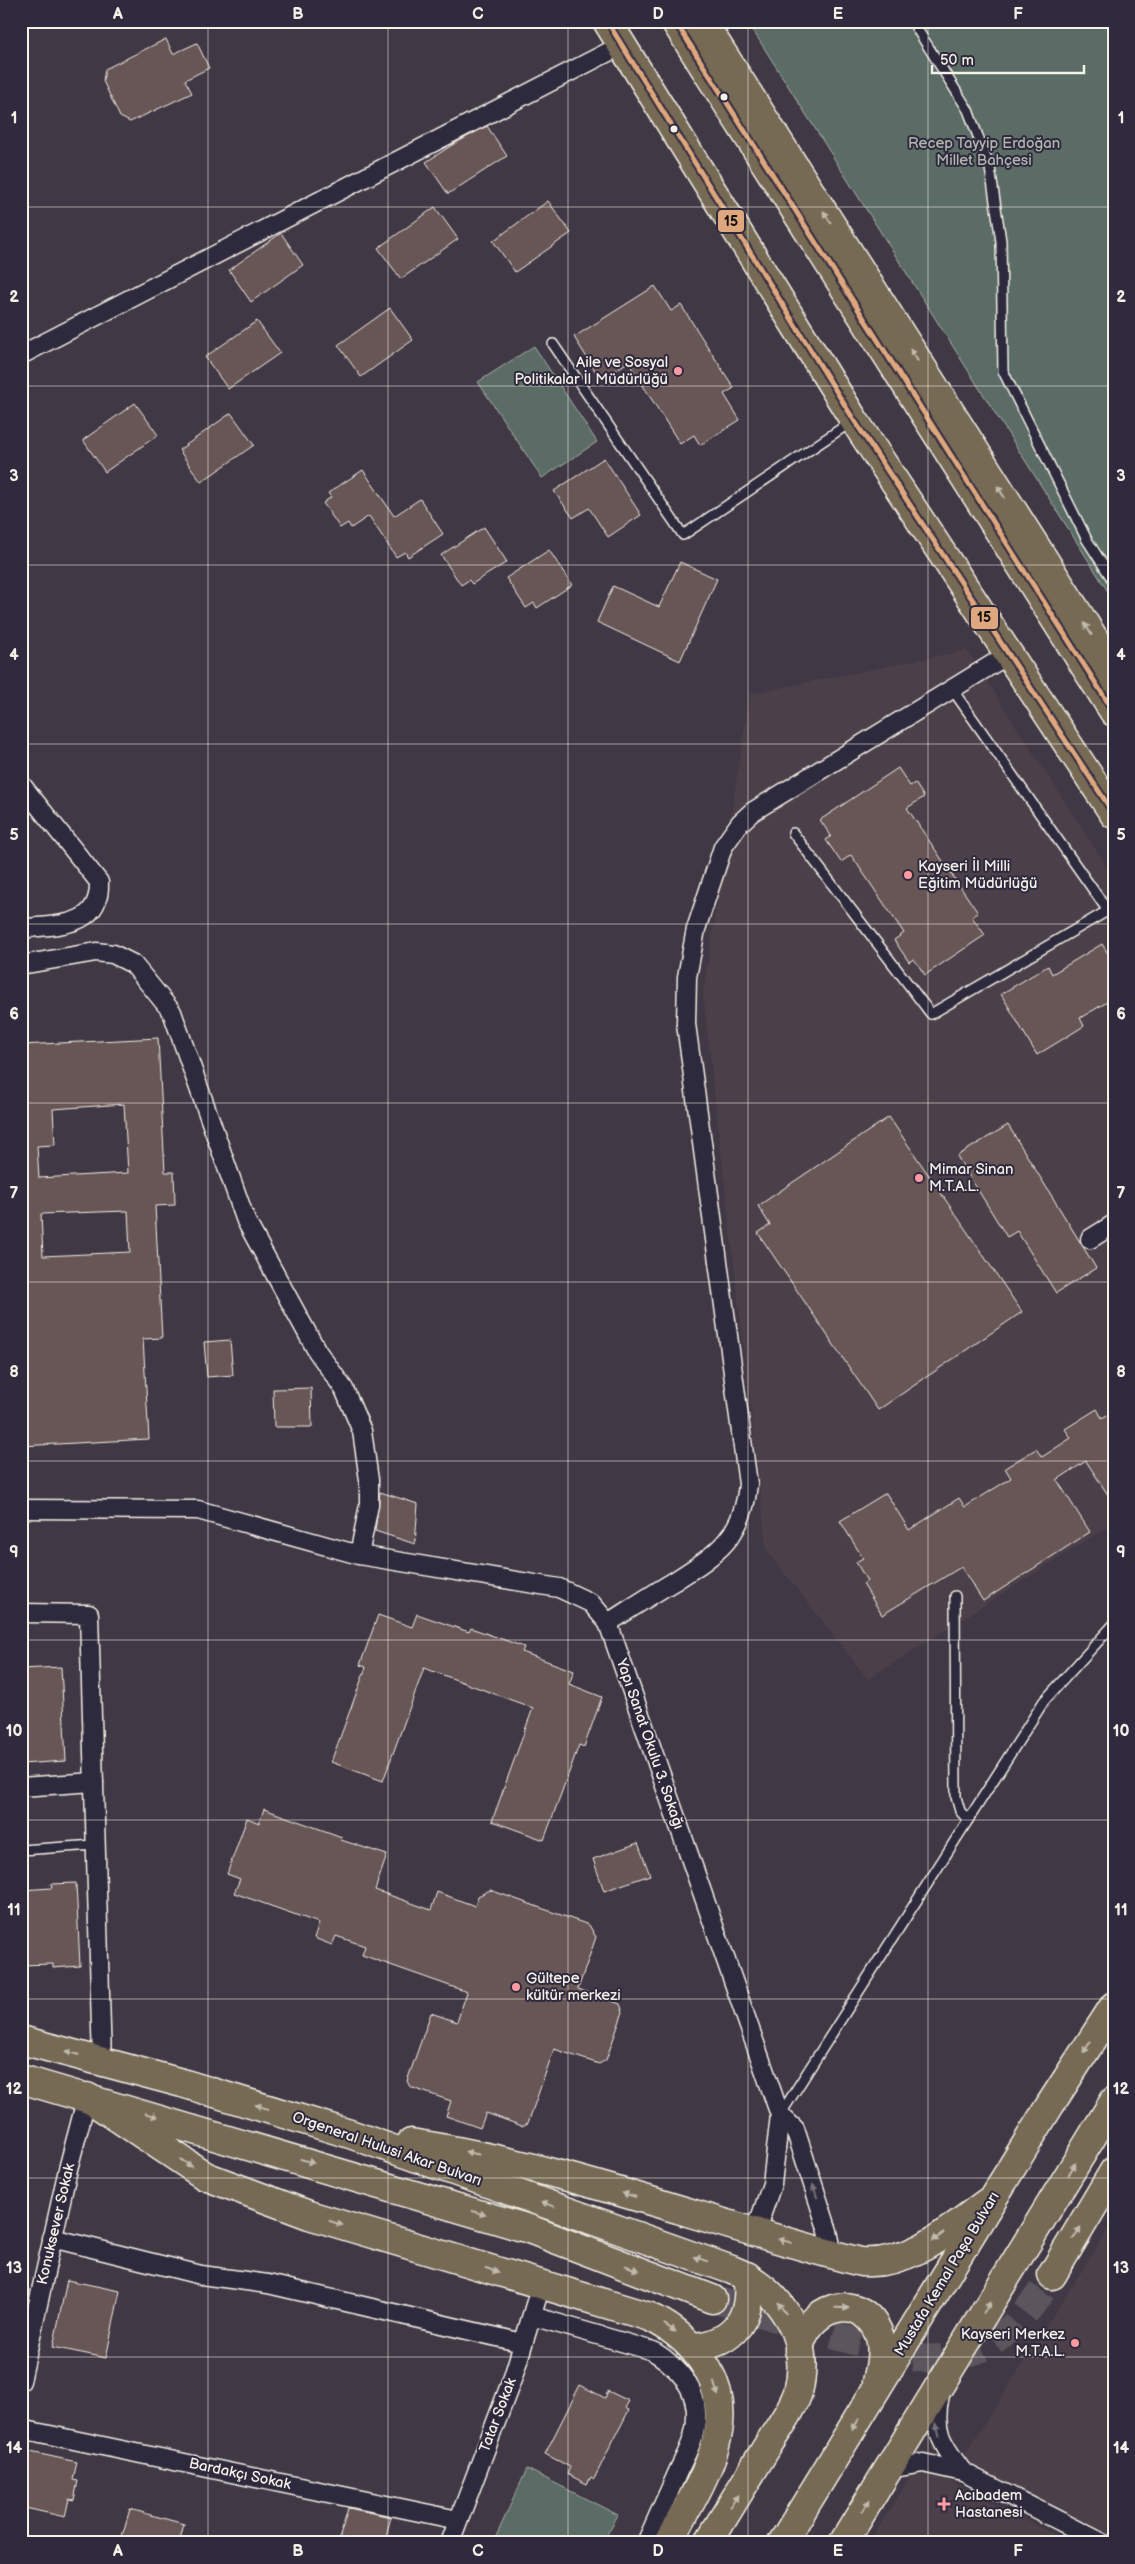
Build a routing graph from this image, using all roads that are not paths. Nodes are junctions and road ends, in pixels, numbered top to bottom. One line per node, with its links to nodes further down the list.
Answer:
1 (607, 21): 5 (main road)
2 (675, 21): 13 (main road)
3 (702, 21): 11 (main road, one-way to 3)
4 (912, 21): 9 (lane)
5 (622, 46): 7 (street); 8 (main road)
6 (553, 344): 8 (lane)
7 (21, 355)
8 (854, 420): 10 (main road)
9 (1114, 582)
10 (1009, 654): 12 (street); 15 (main road)
11 (1114, 670)
12 (952, 690): 17 (lane); 26 (street)
13 (1114, 712)
14 (22, 786): 18 (street)
15 (1114, 814)
16 (794, 833): 17 (lane)
17 (1111, 909)
18 (21, 929)
19 (21, 965): 23 (street)
20 (1114, 1224): 21 (street)
21 (1090, 1239)
22 (21, 1510): 23 (street, Yapı Sanat Okulu 3. Sokağı)
23 (359, 1556): 26 (street, Yapı Sanat Okulu 3. Sokağı)
24 (955, 1596): 30 (lane)
25 (21, 1613): 28 (street)
26 (608, 1623): 39 (street, Yapı Sanat Okulu 3. Sokağı)
27 (1114, 1624): 30 (lane)
28 (94, 1782): 29 (street); 31 (street)
29 (21, 1787)
30 (968, 1820): 39 (lane)
31 (96, 1845): 32 (lane); 35 (street)
32 (21, 1850)
33 (1114, 2006): 42 (main road, Mustafa Kemal Paşa Bulvarı, one-way to 42)
34 (21, 2040): 35 (main road, Orgeneral Hulusi Akar Bulvarı, one-way to 34)
35 (102, 2062): 40 (main road, Orgeneral Hulusi Akar Bulvarı, one-way to 35)
36 (21, 2079): 37 (main road, Orgeneral Hulusi Akar Bulvarı)
37 (87, 2097): 44 (street, Konuksever Sokak); 48 (main road, one-way to 48); 49 (main road, Orgeneral Hulusi Akar Bulvarı, one-way to 49)
38 (1114, 2101): 54 (main road, one-way to 38)
39 (780, 2115): 43 (street, Yapı Sanat Okulu 3. Sokağı); 45 (street, Yapı Sanat Okulu 3. Sokağı, one-way to 39)
40 (350, 2134): 43 (main road, one-way to 40); 47 (main road, Orgeneral Hulusi Akar Bulvarı, one-way to 40)
41 (1114, 2172): 46 (main road, one-way to 41)
42 (992, 2199): 45 (main road, one-way to 45); 56 (main road, Mustafa Kemal Paşa Bulvarı)
43 (752, 2231): 45 (main road, one-way to 43)
44 (52, 2238): 51 (street); 55 (street, Konuksever Sokak)
45 (833, 2255)
46 (1052, 2275)
47 (747, 2276): 52 (main road); 53 (main road, Orgeneral Hulusi Akar Bulvarı, one-way to 47)
48 (541, 2285): 50 (street, Tatar Sokak); 52 (main road, one-way to 52)
49 (712, 2299)
50 (532, 2316): 51 (street, Tatar Sokak); 62 (street)
51 (523, 2343): 60 (street, Tatar Sokak)
52 (692, 2347): 63 (main road, one-way to 63)
53 (799, 2350): 56 (main road, one-way to 56); 64 (main road, one-way to 53)
54 (943, 2380): 58 (main road); 59 (street, one-way to 54)
55 (21, 2381)
56 (875, 2392): 65 (main road, Mustafa Kemal Paşa Bulvarı, one-way to 65)
57 (21, 2429): 60 (street, Bardakçı Sokak)
58 (889, 2469): 59 (street); 66 (main road, one-way to 58)
59 (963, 2472): 67 (street)
60 (458, 2520): 61 (street, Tatar Sokak)
61 (450, 2543)
62 (646, 2543)
63 (668, 2543)
64 (708, 2543)
65 (782, 2543)
66 (843, 2543)
67 (1103, 2543)

